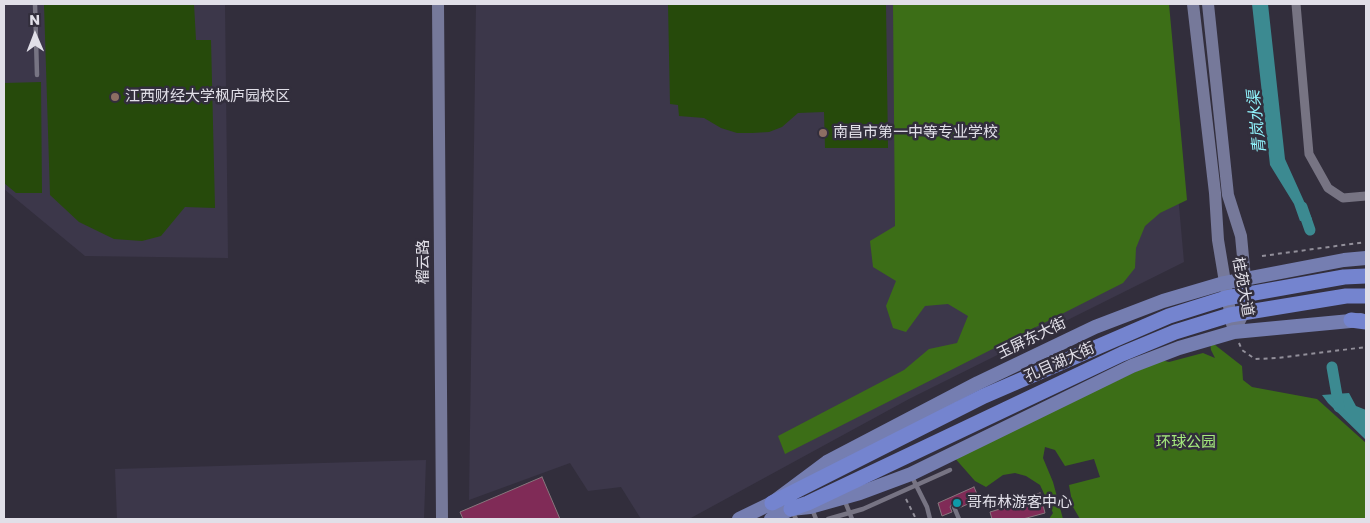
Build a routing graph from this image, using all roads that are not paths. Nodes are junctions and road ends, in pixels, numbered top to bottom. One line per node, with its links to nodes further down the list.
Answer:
1 (35, 4): 7 (lane)
2 (438, 4): 24 (street, 榴云路)
3 (447, 4): 25 (street, 榴云路)
4 (1192, 4): 12 (street, 桂苑大道)
5 (1208, 4): 11 (street, 桂苑大道)
6 (1296, 4): 8 (street)
7 (37, 75)
8 (1366, 196)
9 (1366, 258): 11 (main road, 玉屏东大街)
10 (1366, 276): 19 (highway, 孔目湖大街)
11 (1245, 278): 12 (main road, 玉屏东大街); 15 (street, 桂苑大道)
12 (1224, 282): 15 (street, 桂苑大道); 19 (main road, 玉屏东大街)
13 (1366, 296): 21 (highway, 孔目湖大街)
14 (1361, 321): 15 (main road)
15 (1234, 332): 17 (main road)
16 (950, 470): 17 (lane)
17 (914, 480): 18 (main road); 22 (lane); 30 (lane)
18 (844, 498): 21 (main road); 22 (lane)
19 (772, 502): 26 (main road, 玉屏东大街)
20 (954, 507): 31 (lane)
21 (812, 510): 23 (highway, 孔目湖大街)
22 (849, 513): 28 (lane); 29 (lane)
23 (794, 514): 27 (main road)
24 (442, 519)
25 (448, 519)
26 (739, 519)
27 (771, 519)
28 (828, 519)
29 (852, 519)
30 (930, 519)
31 (959, 519)

